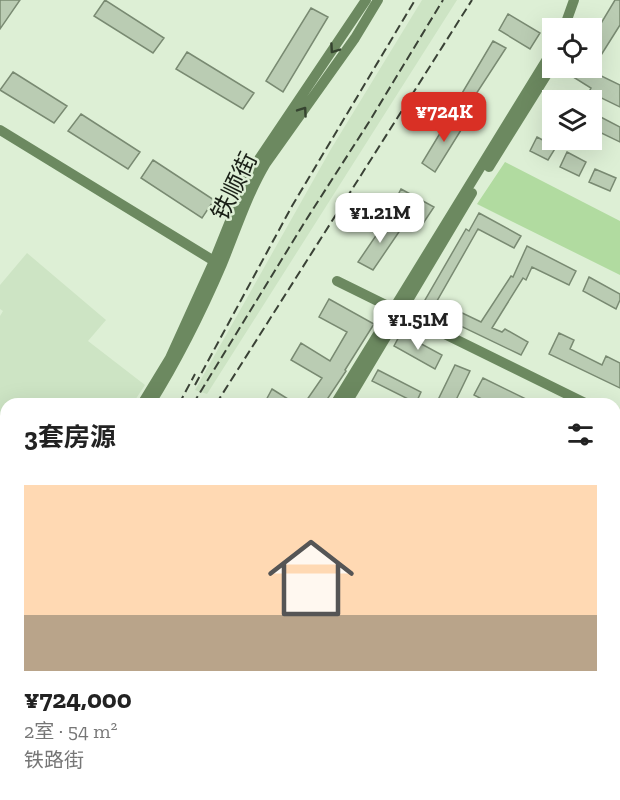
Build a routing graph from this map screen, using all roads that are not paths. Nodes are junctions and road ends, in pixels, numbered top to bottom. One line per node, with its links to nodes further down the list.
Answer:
1 (361, 0): 9 (main road)
2 (366, 0): 9 (main road, 铁顺街)
3 (378, 0): 9 (main road, 铁顺街)
4 (385, 0): 9 (main road)
5 (574, 0): 7 (main road)
6 (580, 0): 8 (main road)
7 (568, 18)
8 (574, 18)
9 (350, 34): 13 (main road, 铁顺街, one-way to 13); 17 (main road, 铁顺街, one-way to 9)
10 (542, 68): 15 (main road)
11 (544, 78): 15 (main road)
12 (0, 130): 13 (main road)
13 (214, 261): 16 (main road, 铁顺街)
14 (337, 280): 15 (main road)
15 (397, 310): 18 (main road); 19 (main road); 20 (main road)
16 (146, 398)
17 (154, 398)
18 (339, 398)
19 (349, 398)
20 (575, 398)

